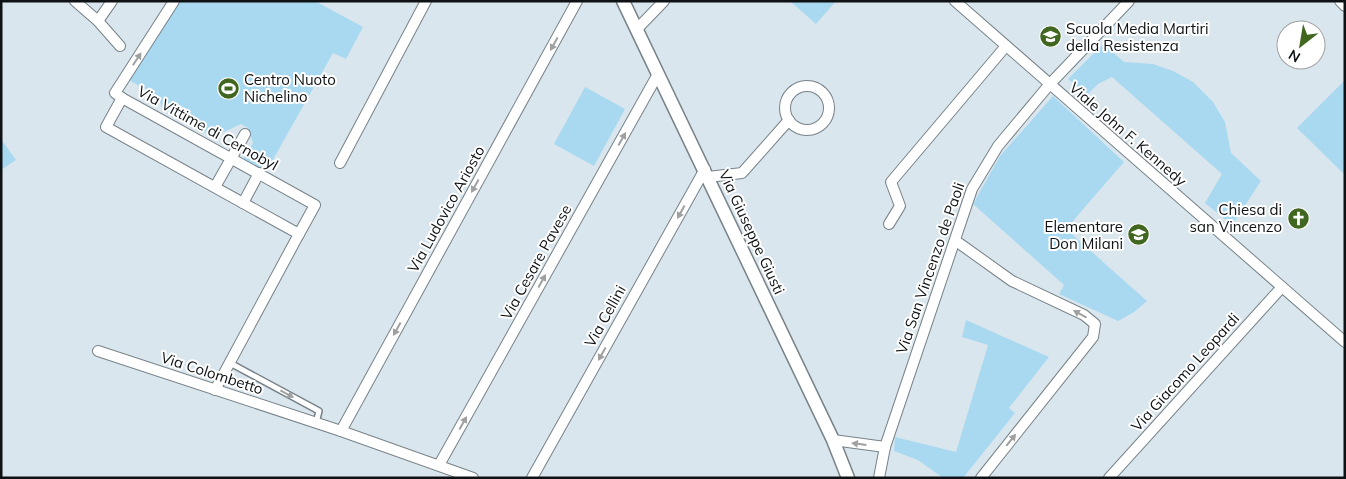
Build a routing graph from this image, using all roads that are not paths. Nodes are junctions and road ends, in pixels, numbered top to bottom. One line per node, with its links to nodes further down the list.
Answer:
1 (75, 1): 12 (street)
2 (112, 1): 12 (street)
3 (174, 1): 18 (street, one-way to 3)
4 (426, 1): 22 (street)
5 (577, 1): 36 (street, Via Ludovico Ariosto, one-way to 36)
6 (623, 1): 13 (street, Via Giuseppe Giusti)
7 (664, 1): 13 (street)
8 (955, 1): 15 (street, Viale John F. Kennedy)
9 (1129, 1): 17 (street, Via San Vincenzo de Paoli)
10 (1340, 1): 11 (street)
11 (1345, 6)
12 (98, 21): 14 (street)
13 (637, 29): 16 (street, Via Giuseppe Giusti)
14 (120, 46)
15 (1006, 46): 17 (street, Viale John F. Kennedy); 27 (street)
16 (658, 74): 24 (street, Via Giuseppe Giusti); 39 (street, Via Cesare Pavese, one-way to 16)
17 (1049, 85): 29 (street, Via San Vincenzo de Paoli); 30 (street, Viale John F. Kennedy)
18 (122, 98): 21 (street, Via Vittime di Cernobyl); 25 (street, Via Vittime di Cernobyl)
19 (789, 120): 19 (street); 24 (street)
20 (245, 134): 21 (street)
21 (231, 158): 23 (street, Via Vittime di Cernobyl); 25 (street)
22 (340, 163)
23 (259, 173): 26 (street); 28 (street, Via Vittime di Cernobyl)
24 (706, 173): 37 (street, Via Giuseppe Giusti); 41 (street, Via Cellini, one-way to 41)
25 (215, 187): 26 (street, Via Vittime di Cernobyl)
26 (242, 202): 28 (street, Via Vittime di Cernobyl)
27 (889, 224)
28 (300, 234): 33 (street, Via Vittime di Cernobyl)
29 (956, 240): 38 (street, Via San Vincenzo de Paoli); 44 (street, one-way to 29)
30 (1282, 287): 31 (street, Viale John F. Kennedy); 45 (street, Via Giacomo Leopardi)
31 (1345, 342)
32 (98, 351): 34 (street, Via Colombetto)
33 (229, 363): 34 (street, Via Vittime di Cernobyl); 35 (lane, Via Colombetto, one-way to 35)
34 (215, 390): 35 (street, Via Colombetto)
35 (316, 423): 36 (street, Via Colombetto)
36 (341, 431): 39 (street, Via Colombetto)
37 (833, 440): 38 (street, one-way to 37); 42 (street, Via Giuseppe Giusti)
38 (884, 447): 43 (street, Via San Vincenzo de Paoli)
39 (439, 465): 40 (street, Via Colombetto)
40 (473, 478)
41 (532, 478)
42 (848, 478)
43 (880, 478)
44 (980, 478)
45 (1110, 478)

